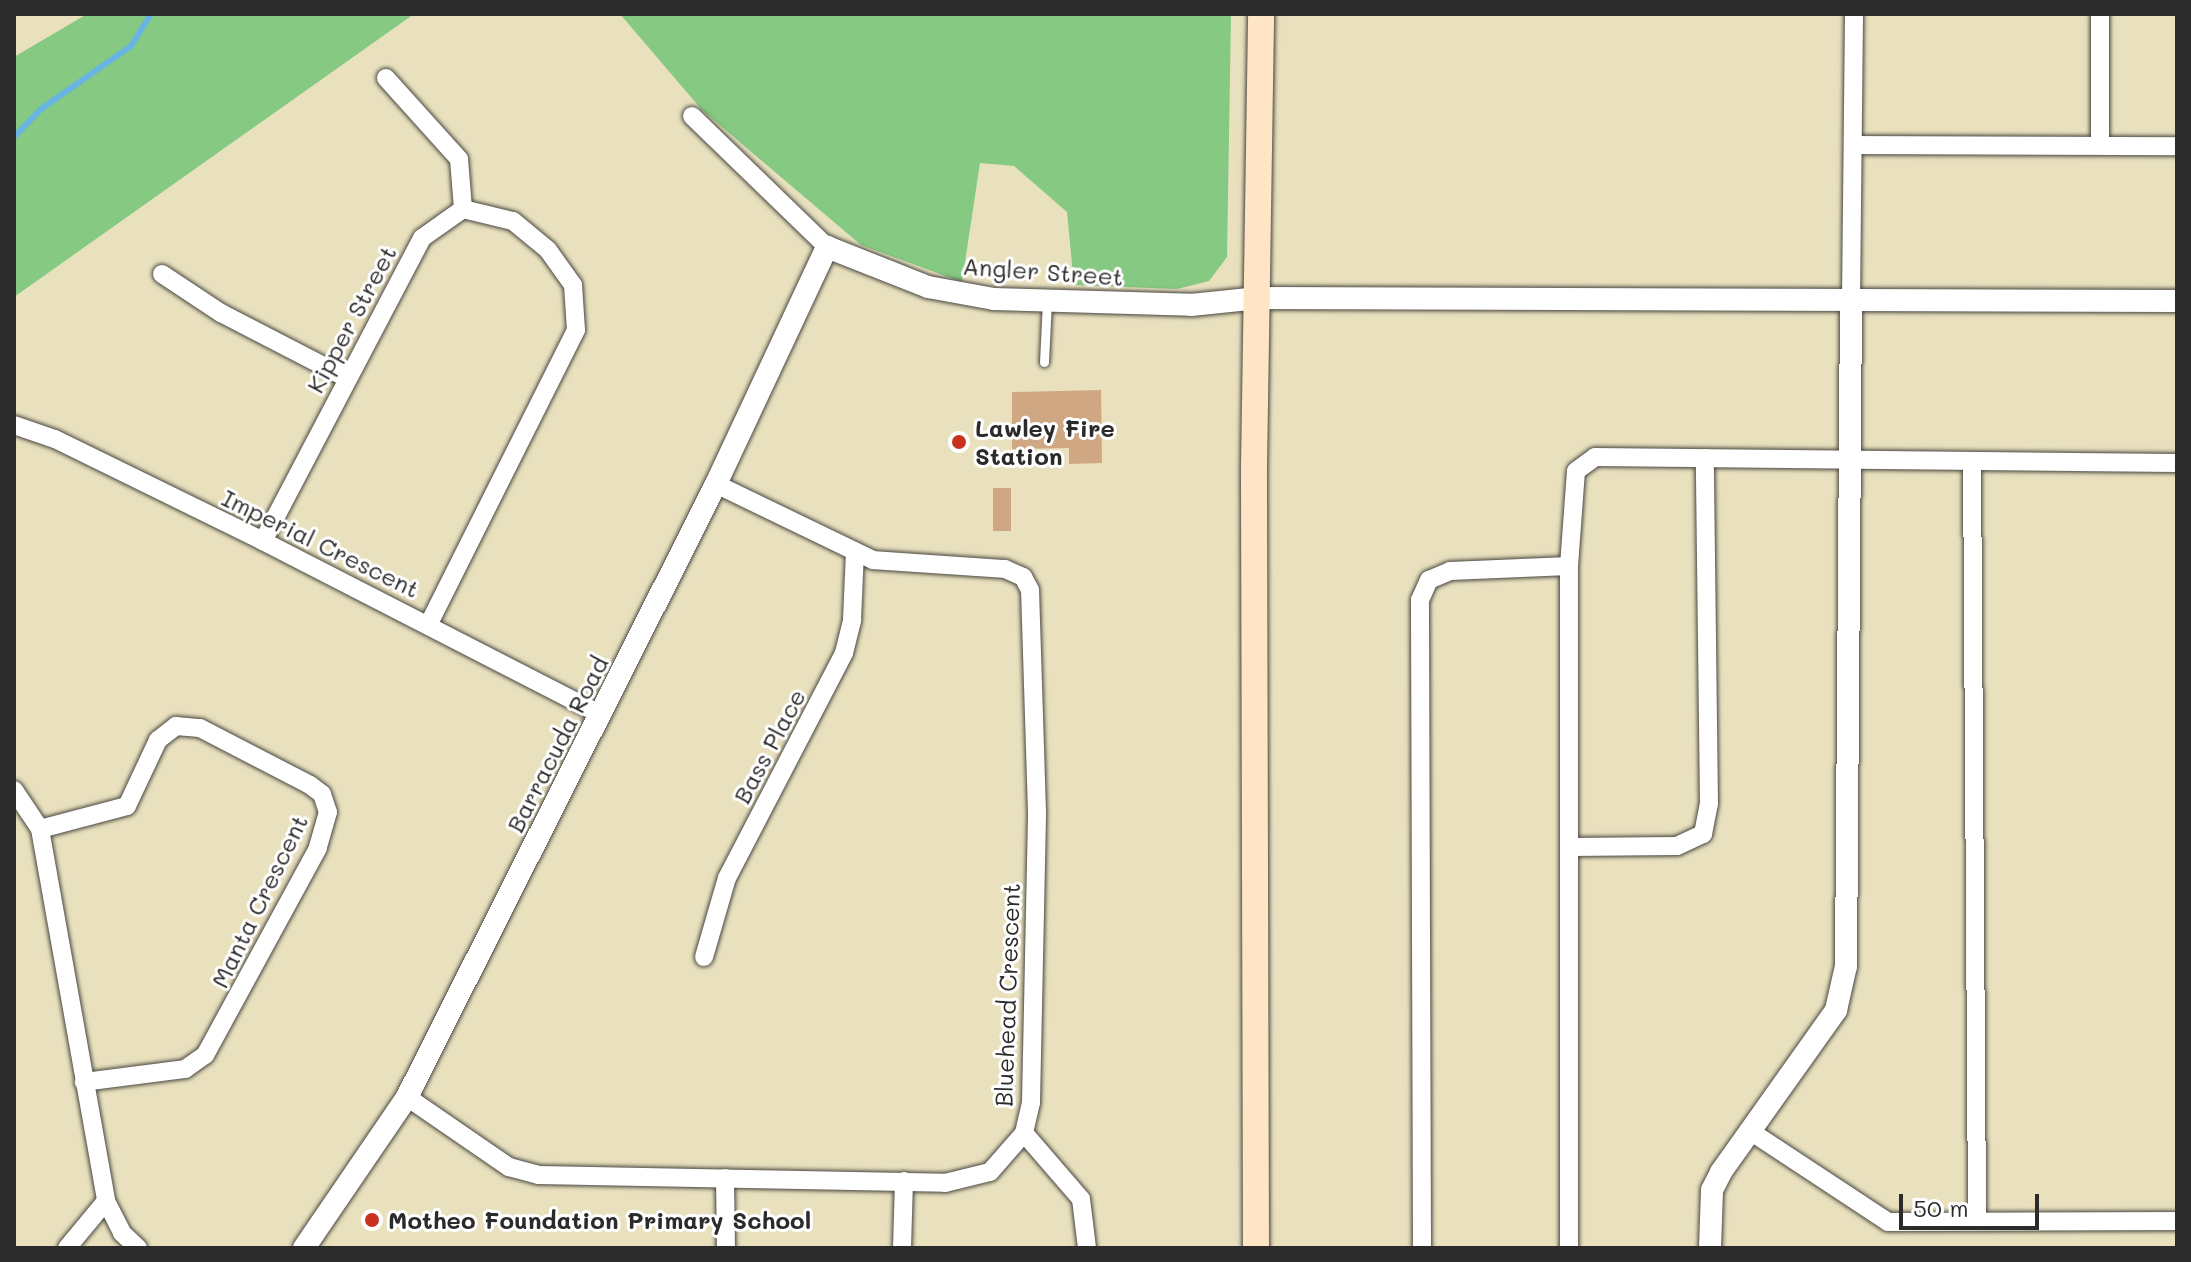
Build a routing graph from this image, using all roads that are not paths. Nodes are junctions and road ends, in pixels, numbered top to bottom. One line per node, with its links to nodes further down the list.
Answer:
1 (1261, 14): 12 (main road)
2 (1854, 14): 6 (street)
3 (2100, 14): 7 (street)
4 (386, 78): 9 (street)
5 (692, 116): 10 (street, Angler Street)
6 (1854, 145): 7 (street); 14 (street)
7 (2100, 145): 8 (street)
8 (2177, 146)
9 (463, 209): 17 (street, Kipper Street); 27 (street)
10 (827, 247): 13 (street, Angler Street); 23 (street, Barracuda Road)
11 (162, 274): 17 (street)
12 (1259, 298): 13 (street, Angler Street); 14 (street, Angler Street); 48 (main road)
13 (1047, 300): 16 (lane)
14 (1851, 301): 15 (street, Angler Street); 20 (street)
15 (2177, 301)
16 (1044, 362)
17 (347, 378): 24 (street, Kipper Street)
18 (14, 425): 24 (street, Imperial Crescent)
19 (1705, 458): 20 (street); 26 (street); 31 (street)
20 (1848, 459): 21 (street); 35 (street)
21 (1972, 461): 22 (street); 40 (street)
22 (2177, 463)
23 (716, 484): 25 (street, Bluehead Crescent); 28 (street, Barracuda Road)
24 (263, 541): 27 (street, Imperial Crescent)
25 (855, 552): 32 (street, Bass Place); 36 (street, Bluehead Crescent)
26 (1569, 566): 31 (street); 49 (street)
27 (429, 623): 28 (street, Imperial Crescent)
28 (601, 715): 34 (street, Barracuda Road)
29 (14, 790): 30 (street)
30 (40, 829): 33 (street); 33 (street, Manta Crescent)
31 (1569, 847): 50 (street)
32 (704, 957)
33 (84, 1082): 39 (street)
34 (407, 1097): 37 (street, Bluehead Crescent); 44 (street, Barracuda Road)
35 (1750, 1131): 40 (street); 51 (street)
36 (1024, 1133): 38 (street, Bluehead Crescent); 47 (street)
37 (725, 1178): 38 (street, Bluehead Crescent); 45 (street)
38 (904, 1181): 46 (street)
39 (106, 1201): 42 (street); 43 (street)
40 (1977, 1221): 41 (street)
41 (2177, 1221)
42 (67, 1248)
43 (138, 1248)
44 (304, 1248)
45 (726, 1248)
46 (902, 1248)
47 (1087, 1248)
48 (1256, 1248)
49 (1422, 1248)
50 (1569, 1248)
51 (1710, 1248)

